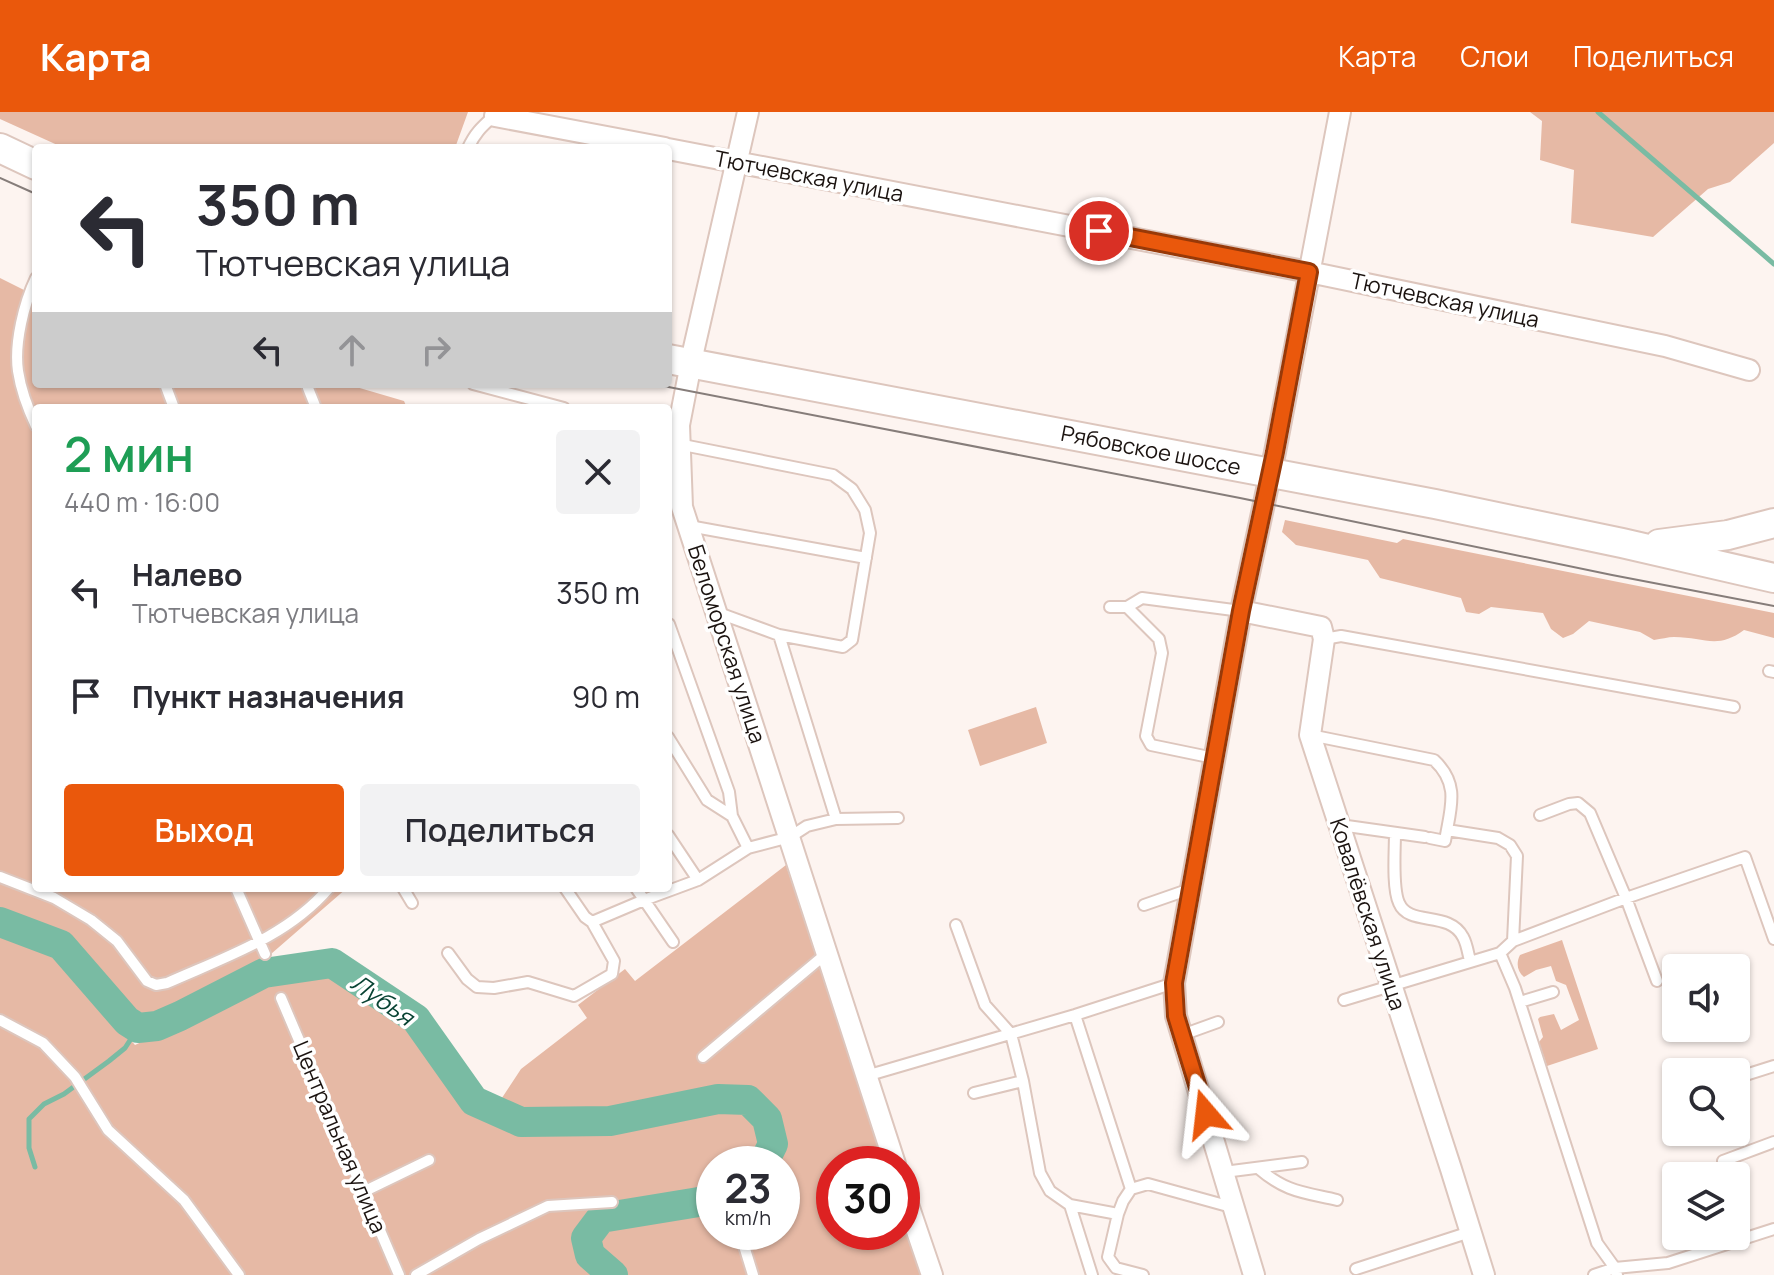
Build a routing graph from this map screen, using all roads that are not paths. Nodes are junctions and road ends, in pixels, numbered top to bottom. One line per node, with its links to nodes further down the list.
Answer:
1 (748, 112): 8 (street, Беломорская улица)
2 (1340, 112): 10 (street)
3 (496, 114): 4 (lane); 5 (street, Тютчевская улица)
4 (470, 144)
5 (646, 144)
6 (0, 148): 9 (main road)
7 (672, 149): 8 (street, Тютчевская улица)
8 (737, 162): 10 (street, Тютчевская улица); 12 (street, Беломорская улица)
9 (32, 163)
10 (1309, 272): 13 (street, Тютчевская улица); 20 (street)
11 (32, 286): 18 (lane)
12 (679, 361): 19 (street, Беломорская улица); 20 (main road, Рябовское шоссе)
13 (1749, 370)
14 (308, 388): 16 (lane)
15 (488, 388): 17 (lane)
16 (314, 404)
17 (549, 404)
18 (32, 417)
19 (675, 430): 22 (street, Беломорская улица); 24 (lane)
20 (1271, 473): 23 (main road, Рябовское шоссе); 29 (street)
21 (1774, 523): 23 (main road)
22 (689, 526): 24 (lane); 28 (street, Беломорская улица)
23 (1622, 543): 25 (main road, Рябовское шоссе)
24 (866, 558): 31 (lane)
25 (1774, 578)
26 (1110, 607): 27 (lane)
27 (1127, 607): 29 (lane); 36 (lane)
28 (715, 611): 31 (lane); 44 (street, Беломорская улица)
29 (1241, 611): 32 (street); 36 (street)
30 (672, 632): 38 (lane)
31 (779, 635): 40 (lane)
32 (1324, 639): 33 (lane); 34 (street, Ковалёвская улица)
33 (1734, 707)
34 (1310, 735): 41 (street, Ковалёвская улица); 42 (lane)
35 (672, 743): 38 (lane)
36 (1214, 758): 50 (street)
37 (1540, 815): 59 (lane)
38 (732, 816): 46 (lane)
39 (898, 818): 40 (lane)
40 (836, 819): 44 (lane)
41 (1339, 825): 43 (lane); 76 (street, Ковалёвская улица)
42 (1447, 830): 43 (lane); 66 (lane)
43 (1395, 833): 73 (lane)
44 (790, 837): 46 (lane); 70 (street, Беломорская улица)
45 (672, 841): 48 (lane)
46 (748, 848): 48 (lane)
47 (0, 877): 49 (lane)
48 (698, 880): 51 (lane)
49 (32, 889)
50 (1190, 889): 62 (lane); 75 (street)
51 (672, 890)
52 (39, 892): 67 (lane)
53 (238, 892): 67 (lane)
54 (325, 892): 67 (lane)
55 (405, 892): 61 (lane)
56 (568, 892): 63 (lane)
57 (639, 892): 60 (lane)
58 (666, 892): 60 (lane)
59 (1626, 898): 65 (lane); 66 (lane); 74 (lane)
60 (644, 900): 63 (lane); 68 (lane)
61 (412, 903)
62 (1144, 905)
63 (592, 922): 69 (lane)
64 (956, 925): 84 (lane)
65 (1774, 939)
66 (1513, 941): 71 (lane)
67 (260, 942): 72 (lane)
68 (673, 942)
69 (448, 953)
70 (827, 953): 86 (lane); 89 (street, Беломорская улица)
71 (1500, 953): 73 (lane); 80 (lane)
72 (265, 954)
73 (1470, 961): 76 (lane)
74 (1657, 981)
75 (1174, 983): 81 (lane); 85 (street)
76 (1391, 986): 79 (lane); 107 (street, Ковалёвская улица)
77 (1553, 992): 80 (lane)
78 (281, 998): 100 (lane, Центральная улица)
79 (1344, 1000)
80 (1520, 1002): 111 (lane)
81 (1075, 1015): 84 (lane); 99 (lane)
82 (0, 1020): 112 (lane)
83 (1218, 1022): 85 (lane)
84 (1011, 1034): 89 (lane); 90 (lane)
85 (1182, 1035): 98 (street)
86 (703, 1057)
87 (1774, 1066): 88 (lane)
88 (1750, 1074)
89 (866, 1076): 93 (street, Беломорская улица)
90 (1023, 1081): 91 (lane); 103 (lane)
91 (974, 1093)
92 (1774, 1142): 96 (lane)
93 (889, 1146)
94 (429, 1160): 100 (lane)
95 (1302, 1162): 97 (lane)
96 (1723, 1162)
97 (1258, 1168): 98 (lane); 101 (lane)
98 (1224, 1172): 104 (street)
99 (1131, 1189): 104 (lane); 105 (lane)
100 (363, 1192): 113 (lane, Центральная улица)
101 (1337, 1200)
102 (612, 1202): 114 (lane)
103 (1070, 1205): 105 (lane); 117 (lane)
104 (1235, 1208): 119 (street)
105 (1118, 1214): 118 (lane)
106 (1774, 1229): 111 (lane)
107 (1470, 1232): 110 (lane); 120 (street, Ковалёвская улица)
108 (920, 1240): 116 (street)
109 (745, 1250): 115 (lane)
110 (1356, 1269)
111 (1616, 1271): 121 (lane)
112 (239, 1275)
113 (399, 1275)
114 (416, 1275)
115 (753, 1275)
116 (932, 1275)
117 (1092, 1275)
118 (1143, 1275)
119 (1254, 1275)
120 (1484, 1275)
121 (1594, 1275)

